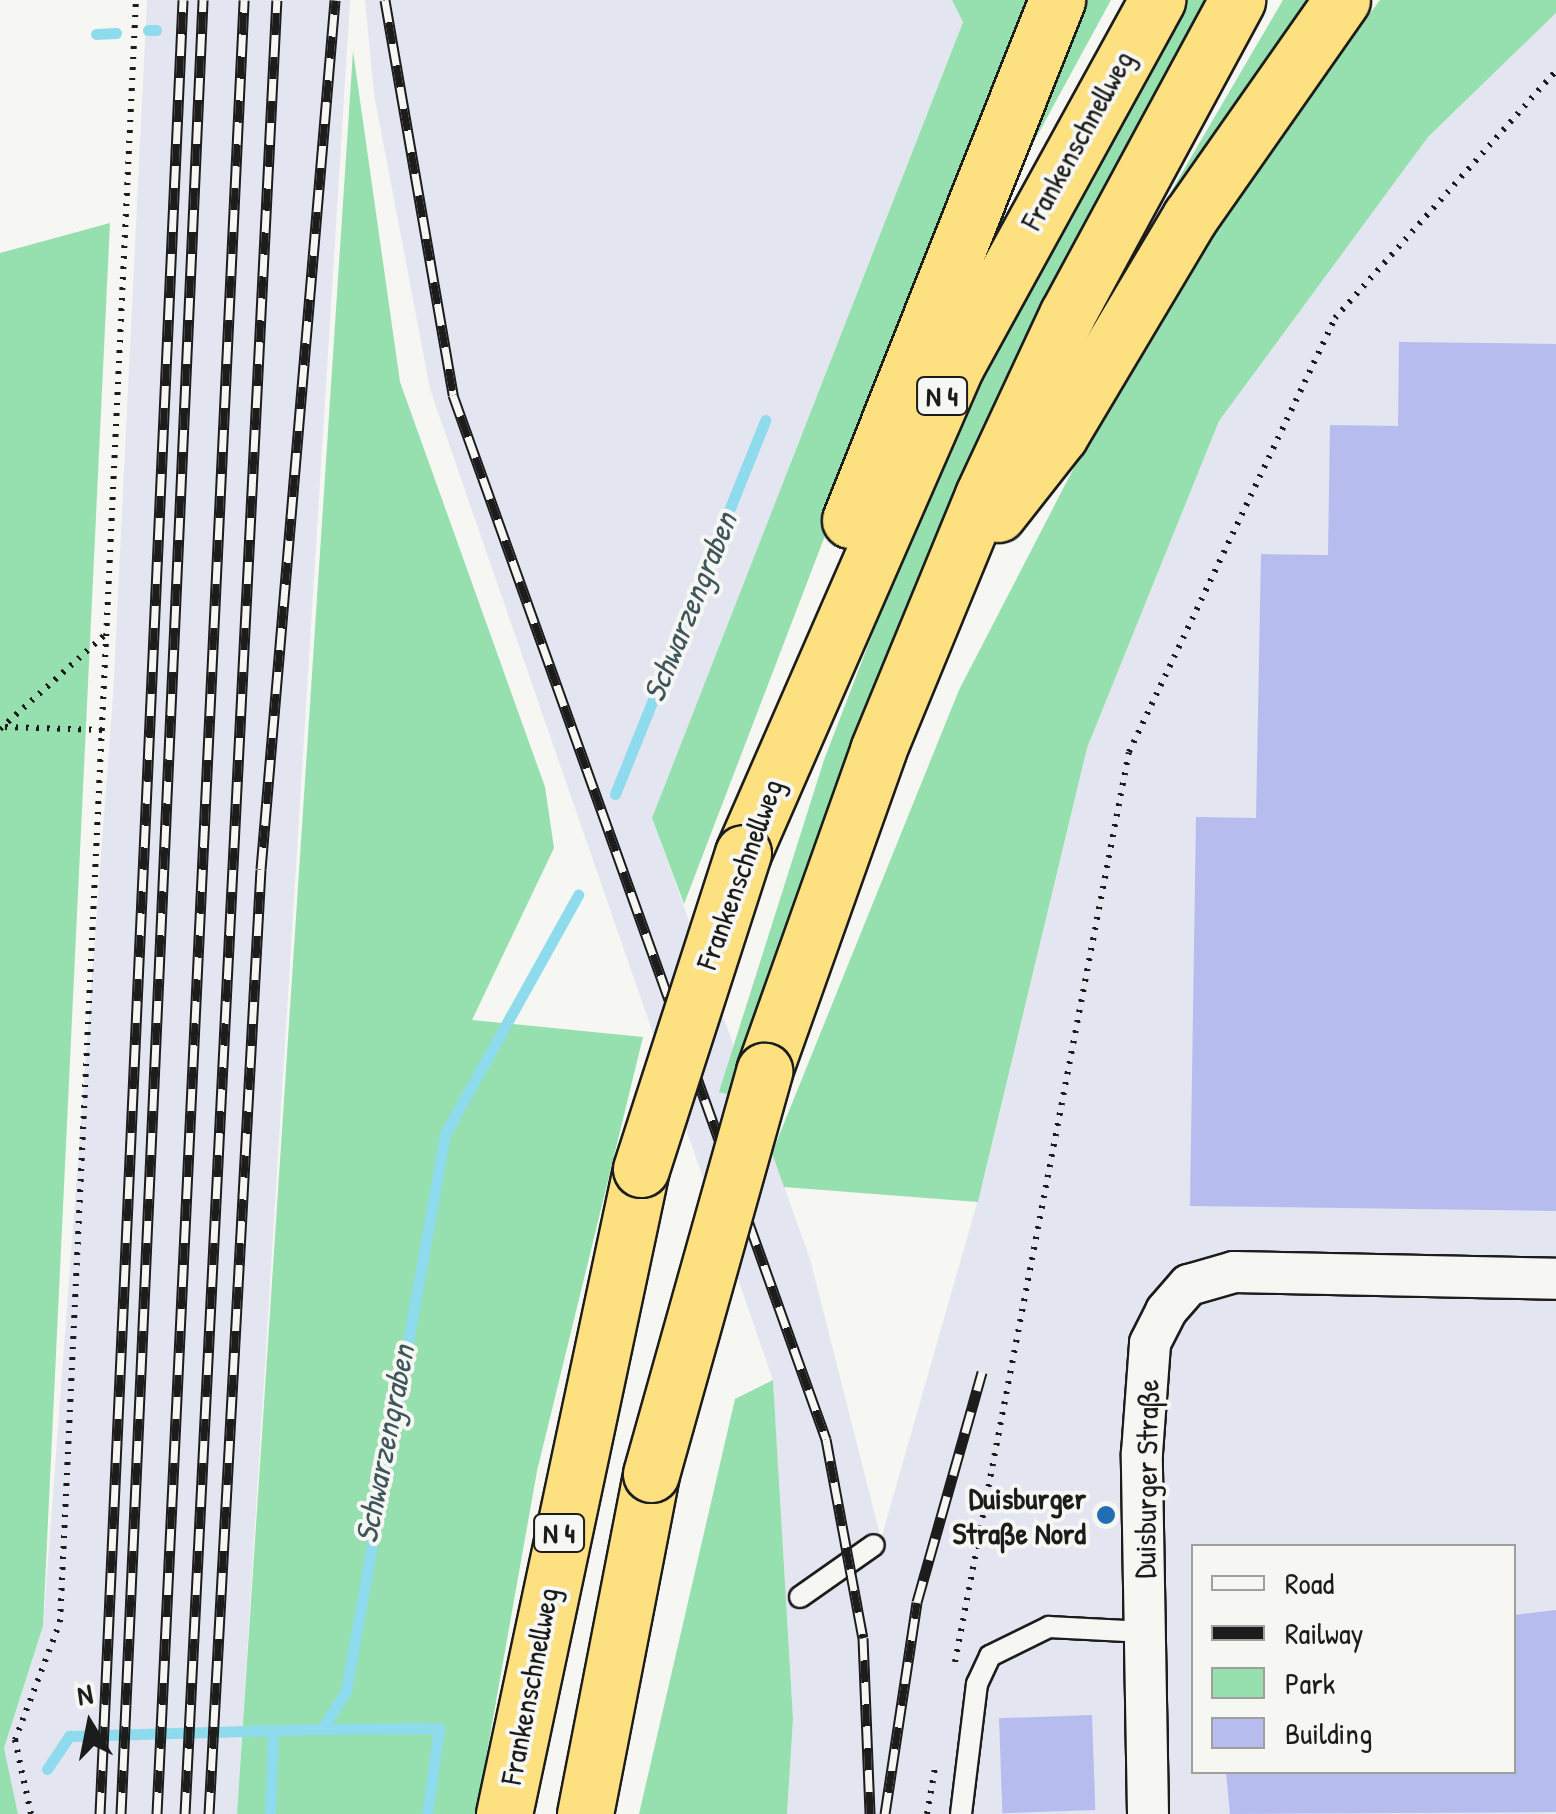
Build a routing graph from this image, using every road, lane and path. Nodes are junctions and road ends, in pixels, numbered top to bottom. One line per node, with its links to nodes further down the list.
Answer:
1 (136, 0): 8 (path)
2 (1056, 0): 11 (highway)
3 (1157, 0): 11 (highway, Frankenschnellweg / N 4)
4 (1237, 0): 7 (highway, N 4)
5 (1342, 0): 7 (highway)
6 (1556, 71): 16 (path)
7 (944, 584): 20 (highway, bridge)
8 (108, 632): 9 (path); 10 (path)
9 (2, 728): 10 (path)
10 (104, 730): 18 (path)
11 (766, 790): 19 (highway, Frankenschnellweg / N 4, bridge)
12 (1556, 1280): 15 (street, Duisburger Straße)
13 (874, 1545): 14 (lane)
14 (800, 1597)
15 (1144, 1632): 22 (lane); 23 (street, Duisburger Straße)
16 (953, 1670)
17 (939, 1747): 21 (path)
18 (31, 1814)
19 (504, 1814)
20 (585, 1814)
21 (927, 1814)
22 (962, 1814)
23 (1148, 1814)

